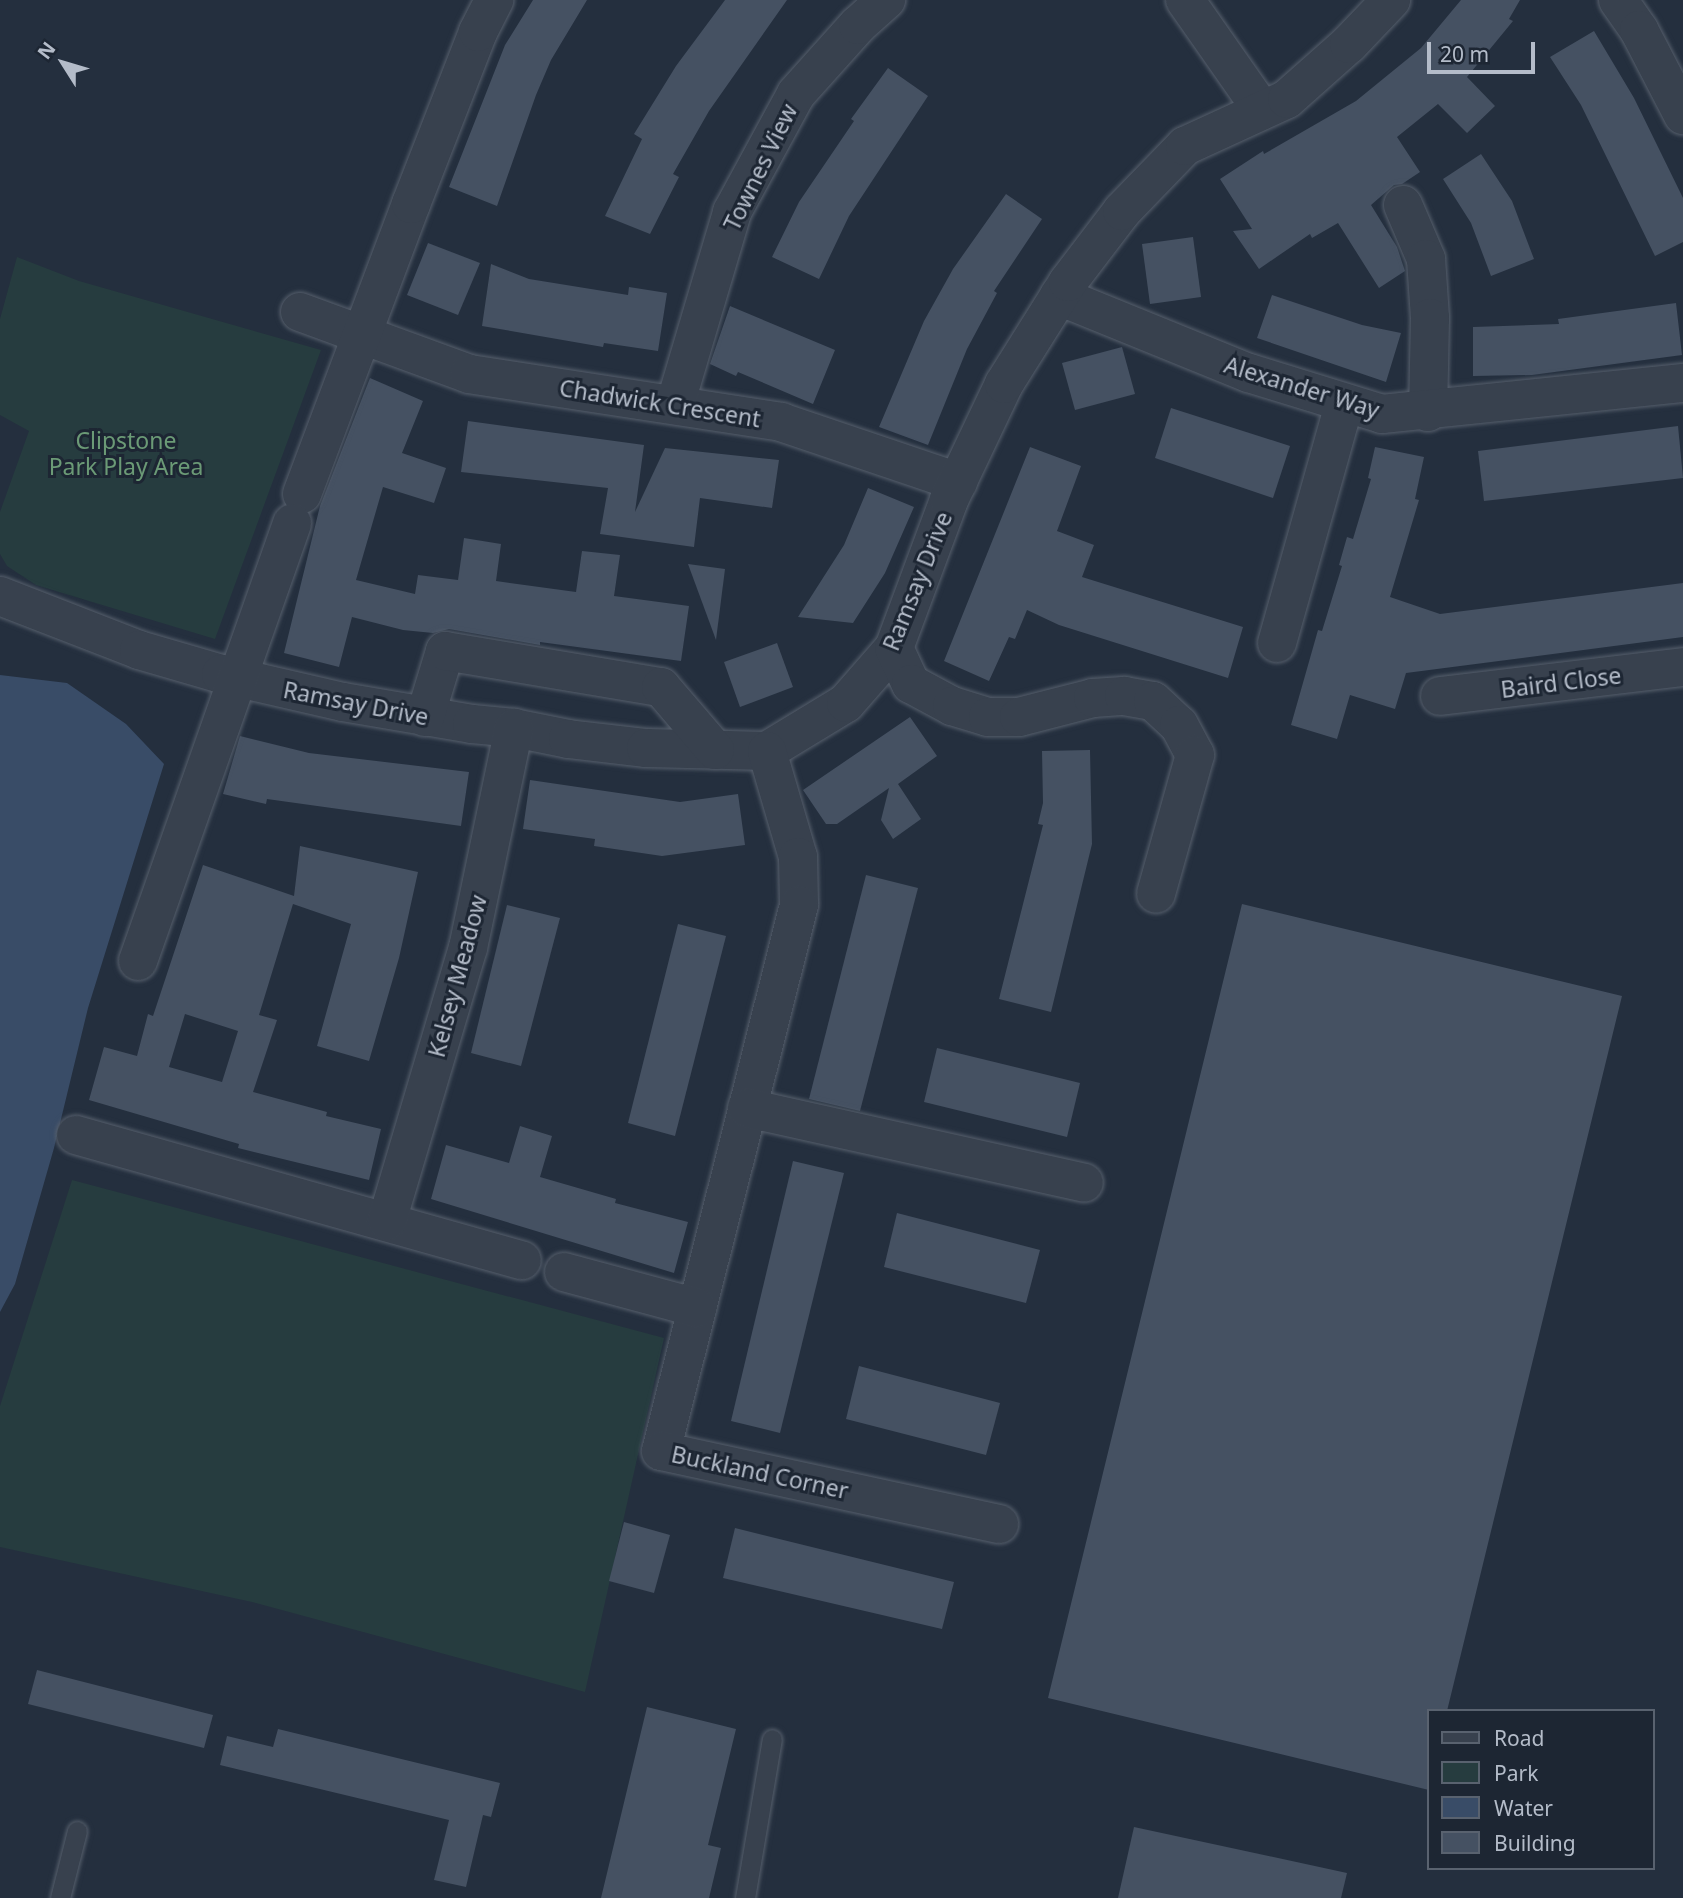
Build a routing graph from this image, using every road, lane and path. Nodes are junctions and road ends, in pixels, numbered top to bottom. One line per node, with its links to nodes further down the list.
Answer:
1 (494, 0): 11 (street)
2 (886, 0): 14 (street, Townes View)
3 (1185, 0): 6 (street)
4 (1391, 0): 6 (street, Ramsay Drive)
5 (1618, 0): 7 (street)
6 (1262, 110): 9 (street, Ramsay Drive)
7 (1683, 115)
8 (1403, 205): 15 (street)
9 (1059, 296): 13 (street, Alexander Way); 16 (street, Ramsay Drive)
10 (300, 312): 11 (street, Chadwick Crescent)
11 (360, 335): 14 (street, Chadwick Crescent); 21 (street)
12 (1683, 383): 15 (street, Alexander Way)
13 (1344, 404): 15 (street, Alexander Way); 18 (street)
14 (675, 405): 16 (street, Chadwick Crescent)
15 (1429, 412)
16 (958, 482): 19 (street, Ramsay Drive)
17 (0, 596): 21 (street, Ramsay Drive)
18 (1277, 642)
19 (894, 648): 26 (street, Ramsay Drive); 27 (street)
20 (1683, 667): 22 (street, Baird Close)
21 (235, 677): 23 (street, Ramsay Drive); 28 (street)
22 (1440, 696)
23 (425, 717): 24 (street, Ramsay Drive); 25 (street)
24 (514, 728): 25 (street, Ramsay Drive); 32 (street, Kelsey Meadow)
25 (715, 750): 26 (street, Ramsay Drive)
26 (767, 751): 29 (street, Buckland Corner)
27 (1156, 894)
28 (138, 961)
29 (747, 1108): 31 (street); 35 (street, Buckland Corner)
30 (76, 1135): 32 (street)
31 (1084, 1183)
32 (387, 1221): 33 (street)
33 (522, 1260)
34 (564, 1272): 35 (street)
35 (697, 1308): 36 (street, Buckland Corner)
36 (999, 1524)
37 (772, 1739): 40 (lane)
38 (77, 1831): 39 (lane)
39 (60, 1898)
40 (745, 1898)

